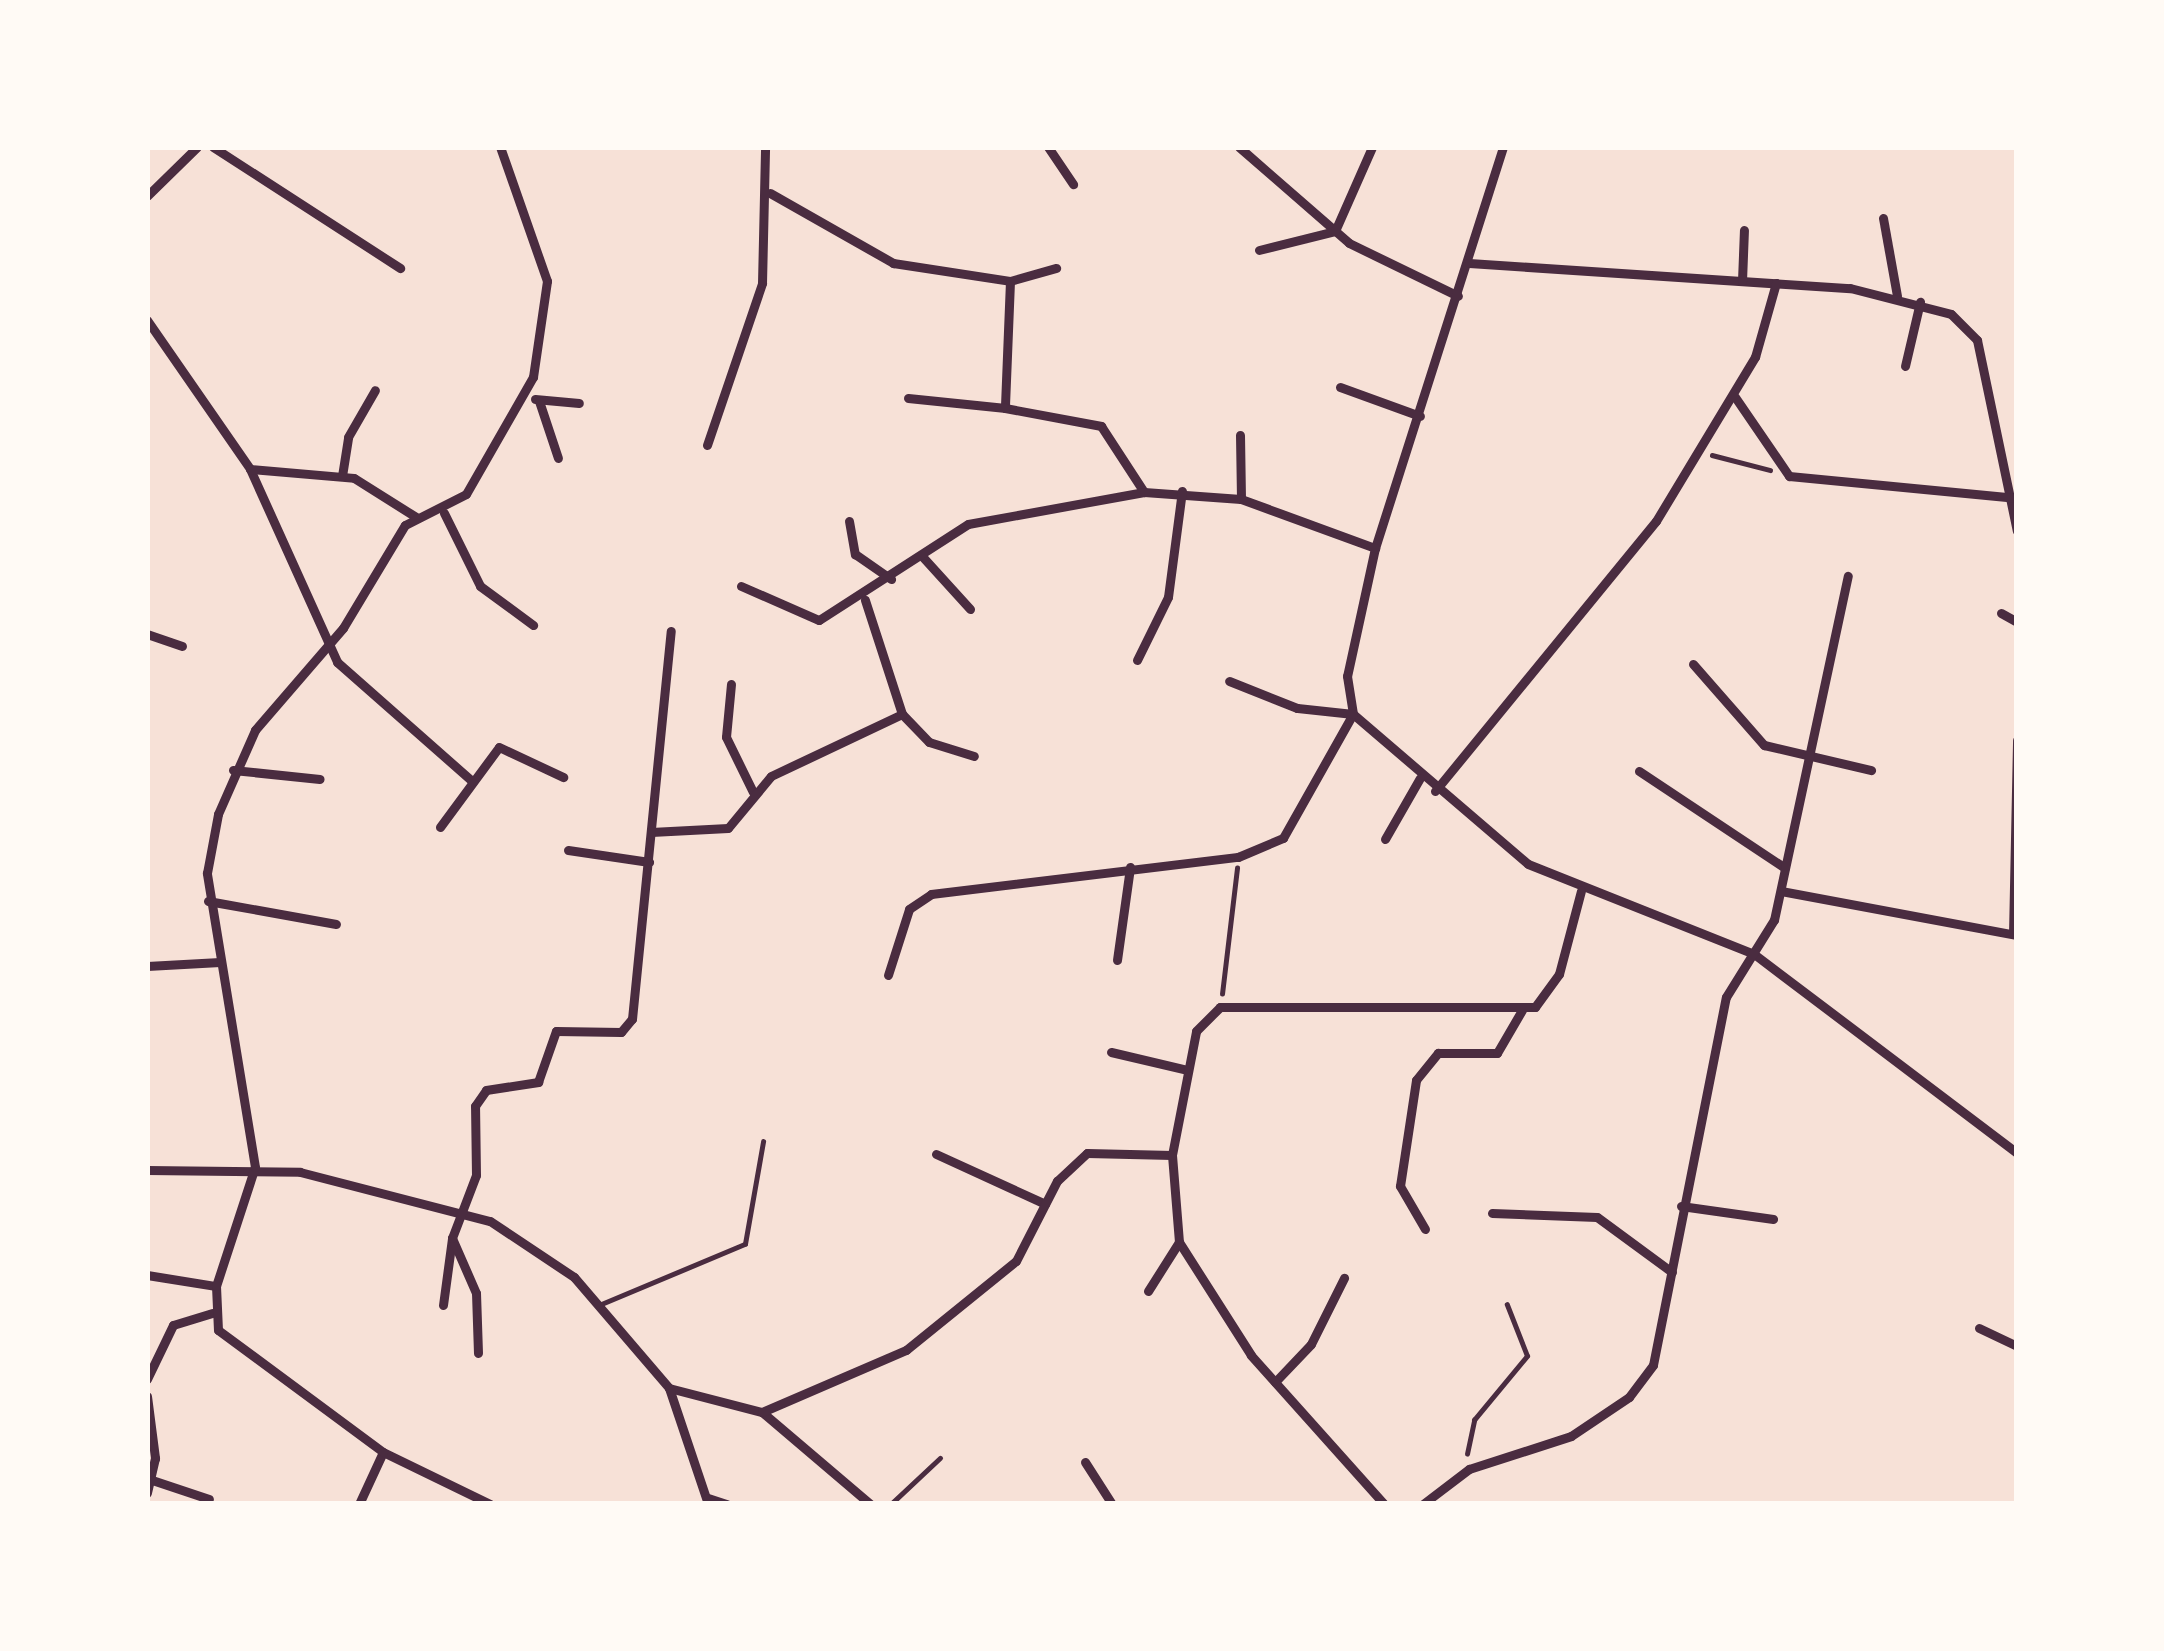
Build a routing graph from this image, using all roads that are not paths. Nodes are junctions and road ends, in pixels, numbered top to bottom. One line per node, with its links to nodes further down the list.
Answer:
1 (197, 147): 11 (street)
2 (213, 147): 17 (street)
3 (500, 147): 29 (street)
4 (765, 147): 10 (street)
5 (1048, 147): 9 (street)
6 (1239, 147): 14 (street)
7 (1372, 147): 14 (street)
8 (1503, 147): 16 (street)
9 (1073, 184)
10 (770, 193): 19 (street); 37 (street)
11 (147, 196)
12 (1883, 218): 23 (street)
13 (1744, 230): 20 (street)
14 (1335, 231): 15 (street); 22 (street)
15 (1259, 250)
16 (1468, 262): 20 (street); 22 (street)
17 (400, 268)
18 (1056, 268): 19 (street)
19 (1010, 281): 34 (street)
20 (1742, 281): 21 (street)
21 (1776, 283): 23 (street); 30 (street)
22 (1458, 296): 35 (street)
23 (1897, 296): 24 (street)
24 (1920, 302): 26 (street); 43 (street)
25 (147, 320): 39 (street)
26 (1905, 366)
27 (1340, 387): 35 (street)
28 (375, 390): 40 (street)
29 (524, 396): 32 (street); 45 (street)
30 (1735, 397): 43 (street); 79 (street)
31 (908, 398): 34 (street)
32 (539, 401): 33 (street); 38 (street)
33 (580, 403)
34 (1005, 408): 42 (street)
35 (1420, 416): 49 (street)
36 (1240, 435): 44 (street)
37 (707, 445)
38 (558, 458)
39 (250, 470): 40 (street); 62 (street)
40 (342, 476): 46 (street)
41 (1182, 491): 42 (street); 44 (street); 63 (street)
42 (1144, 492): 50 (street)
43 (2012, 498): 48 (street)
44 (1241, 499): 49 (street)
45 (444, 512): 46 (street); 58 (street)
46 (416, 518): 62 (street)
47 (849, 521): 52 (street)
48 (2017, 531)
49 (1375, 548): 68 (street)
50 (921, 555): 52 (street); 55 (street)
51 (1848, 576): 71 (street)
52 (891, 578): 54 (street)
53 (741, 586): 54 (street)
54 (865, 600): 67 (street)
55 (970, 609)
56 (2001, 613): 57 (street)
57 (2017, 622)
58 (533, 625)
59 (671, 631): 82 (street)
60 (147, 634): 61 (street)
61 (182, 646)
62 (326, 646): 72 (street); 78 (street)
63 (1137, 660)
64 (1693, 664): 71 (street)
65 (1229, 681): 68 (street)
66 (731, 684): 80 (street)
67 (902, 714): 70 (street); 80 (street)
68 (1353, 714): 77 (street); 86 (street)
69 (2017, 740): 92 (street)
70 (974, 756)
71 (1806, 763): 73 (street); 87 (street)
72 (233, 770): 76 (street); 90 (street)
73 (1871, 770)
74 (1640, 771): 87 (street)
75 (563, 777): 78 (street)
76 (320, 778)
77 (1420, 778): 79 (street); 83 (street)
78 (471, 780): 81 (street)
79 (1435, 791): 88 (street)
80 (753, 792): 82 (street)
81 (440, 827)
82 (651, 832): 85 (street)
83 (1385, 839)
84 (568, 850): 85 (street)
85 (649, 862): 109 (street)
86 (1130, 867): 94 (street); 97 (street)
87 (1785, 868): 89 (street)
88 (1582, 891): 93 (street); 98 (street)
89 (1781, 891): 92 (street); 93 (street)
90 (208, 902): 91 (street); 95 (street)
91 (336, 924)
92 (2015, 935)
93 (1754, 954): 103 (street); 108 (street)
94 (1118, 961)
95 (220, 962): 96 (street); 105 (street)
96 (147, 966)
97 (888, 975)
98 (1522, 1010): 100 (street); 112 (street)
99 (1111, 1052): 100 (street)
100 (1187, 1070): 104 (street)
101 (763, 1142): 121 (lane)
102 (936, 1154): 107 (street)
103 (2017, 1154)
104 (1172, 1155): 107 (street); 114 (street)
105 (255, 1167): 106 (street); 109 (street); 118 (street)
106 (147, 1170)
107 (1045, 1204): 131 (street)
108 (1682, 1206): 111 (street); 115 (street)
109 (462, 1211): 113 (street); 121 (street)
110 (1492, 1213): 115 (street)
111 (1773, 1220)
112 (1425, 1229)
113 (452, 1238): 120 (street); 126 (street)
114 (1179, 1242): 119 (street); 128 (street)
115 (1672, 1272): 146 (street)
116 (147, 1275): 118 (street)
117 (1344, 1278): 128 (street)
118 (217, 1286): 122 (street)
119 (1148, 1291)
120 (443, 1305)
121 (598, 1305): 129 (street)
122 (212, 1313): 125 (street); 132 (street)
123 (1979, 1328): 124 (street)
124 (2017, 1346)
125 (151, 1348): 127 (street)
126 (478, 1353)
127 (147, 1379)
128 (1275, 1382): 145 (street)
129 (669, 1388): 131 (street); 138 (street)
130 (147, 1396): 135 (street)
131 (762, 1412): 142 (street)
132 (383, 1452): 139 (street); 140 (street)
133 (940, 1458): 143 (lane)
134 (1085, 1462): 144 (street)
135 (152, 1480): 136 (street); 137 (street)
136 (147, 1493)
137 (209, 1498)
138 (708, 1501): 141 (street)
139 (359, 1504)
140 (490, 1504)
141 (727, 1504)
142 (870, 1504)
143 (891, 1504)
144 (1112, 1504)
145 (1384, 1504)
146 (1423, 1504)

